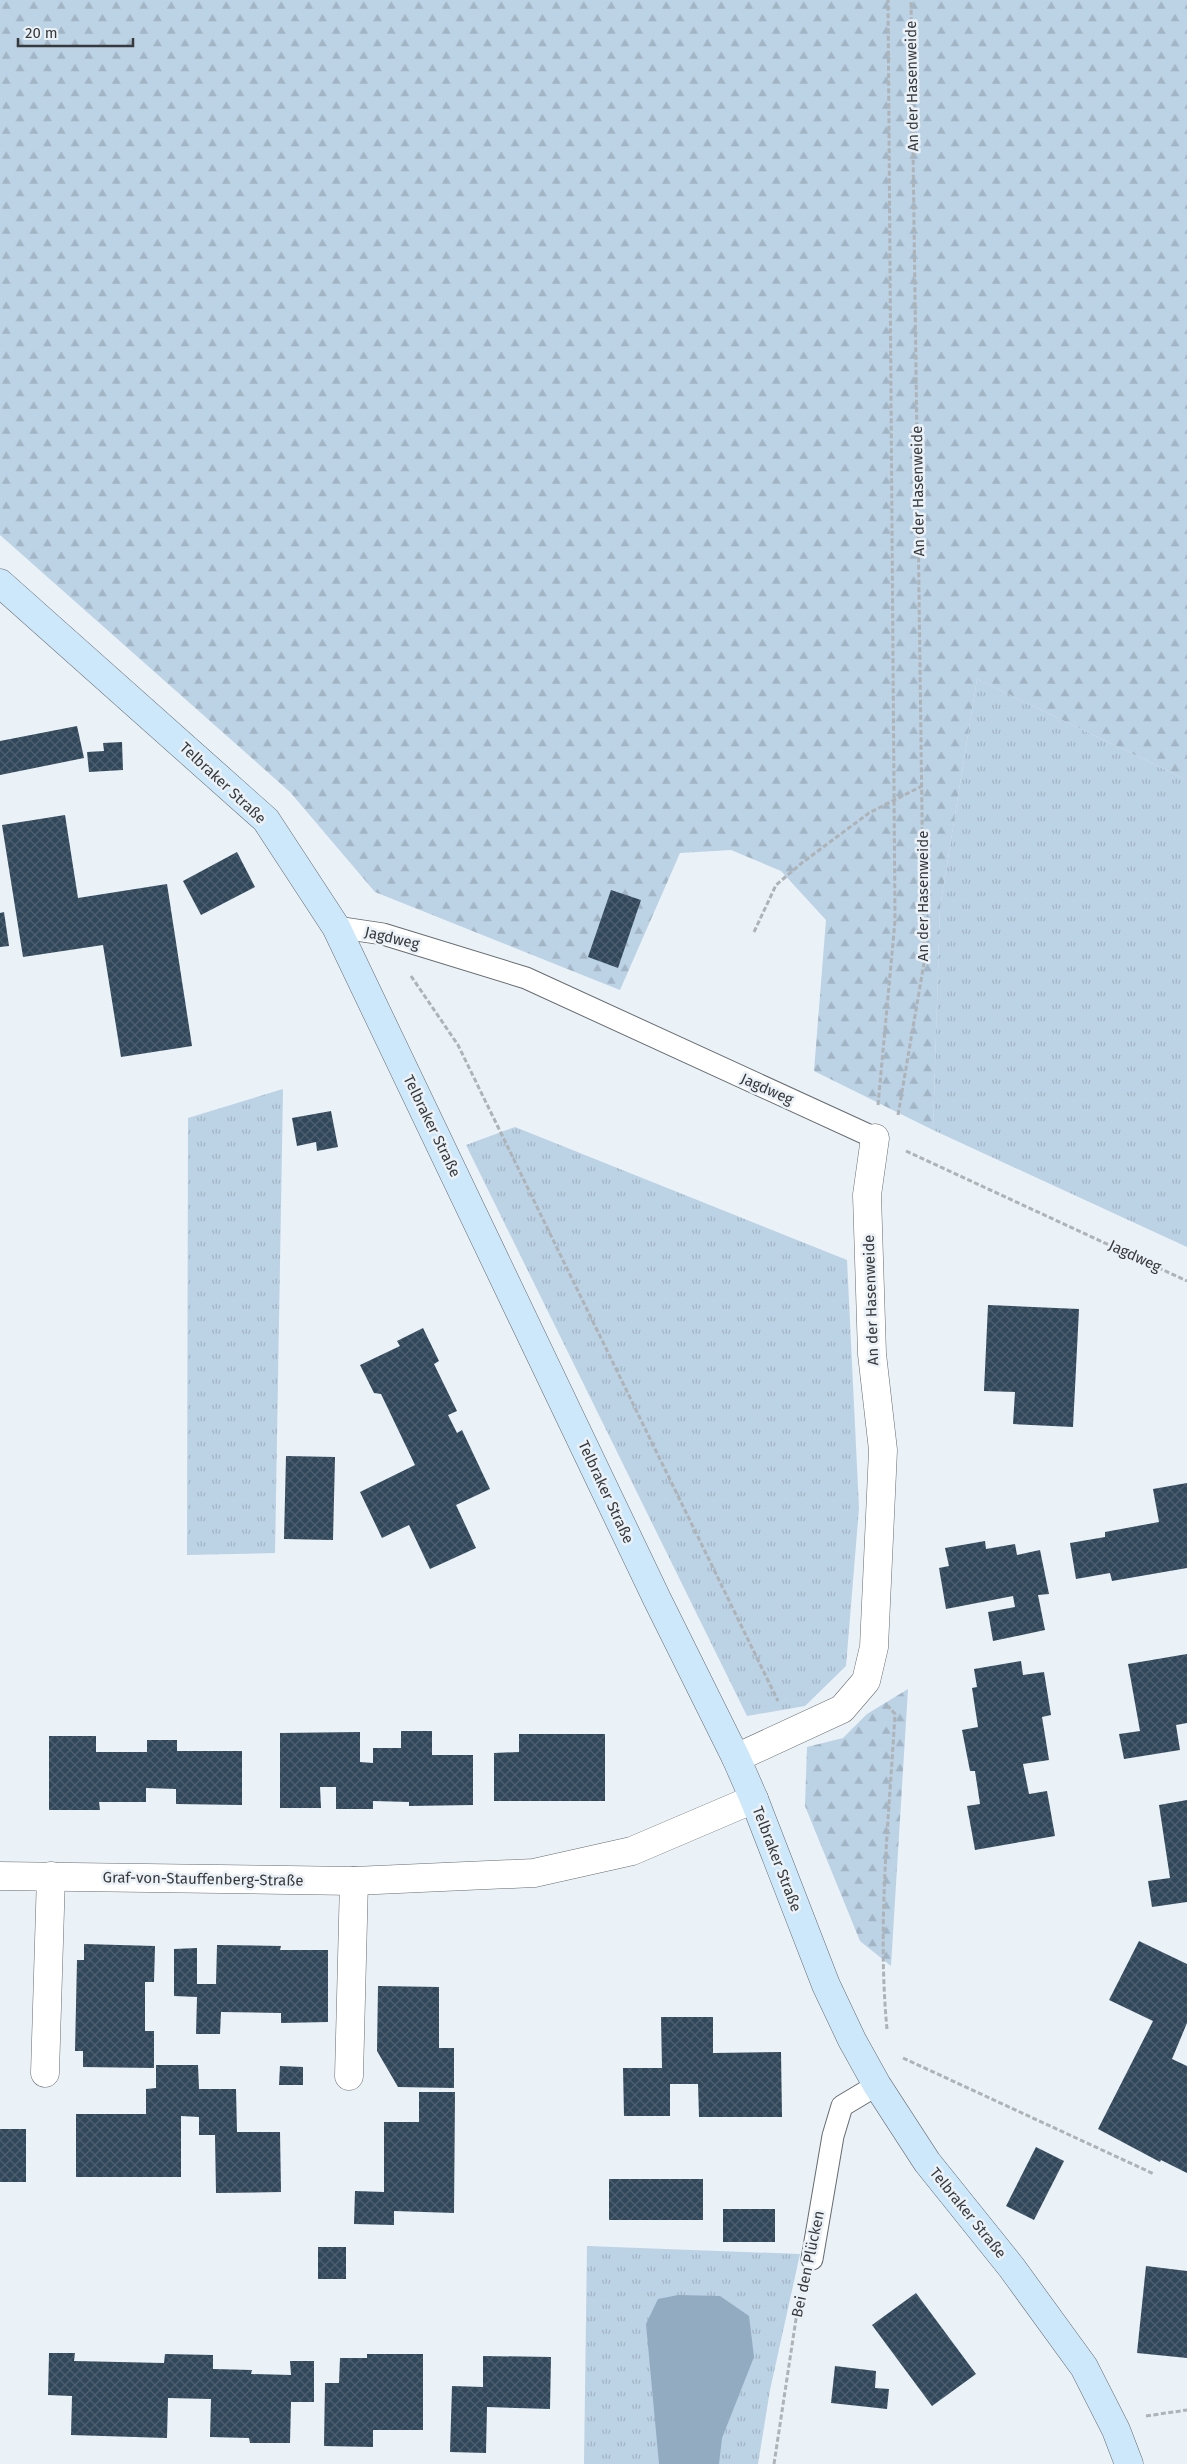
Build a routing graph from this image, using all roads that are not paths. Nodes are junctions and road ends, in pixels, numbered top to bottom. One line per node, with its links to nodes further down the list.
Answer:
1 (0, 584): 2 (street, Telbraker Straße)
2 (336, 927): 3 (lane, Jagdweg); 4 (street, Telbraker Straße)
3 (875, 1138): 4 (street, An der Hasenweide)
4 (736, 1758): 5 (street, Telbraker Straße)
5 (754, 1800): 8 (street, Graf-von-Stauffenberg-Straße); 11 (street, Telbraker Straße)
6 (0, 1876): 7 (street, Graf-von-Stauffenberg-Straße)
7 (51, 1876): 8 (street, Graf-von-Stauffenberg-Straße); 9 (street)
8 (354, 1882): 10 (street)
9 (45, 2073)
10 (349, 2076)
11 (877, 2085): 12 (lane, Bei den Plücken); 13 (street, Telbraker Straße)
12 (812, 2259)
13 (1129, 2464)

